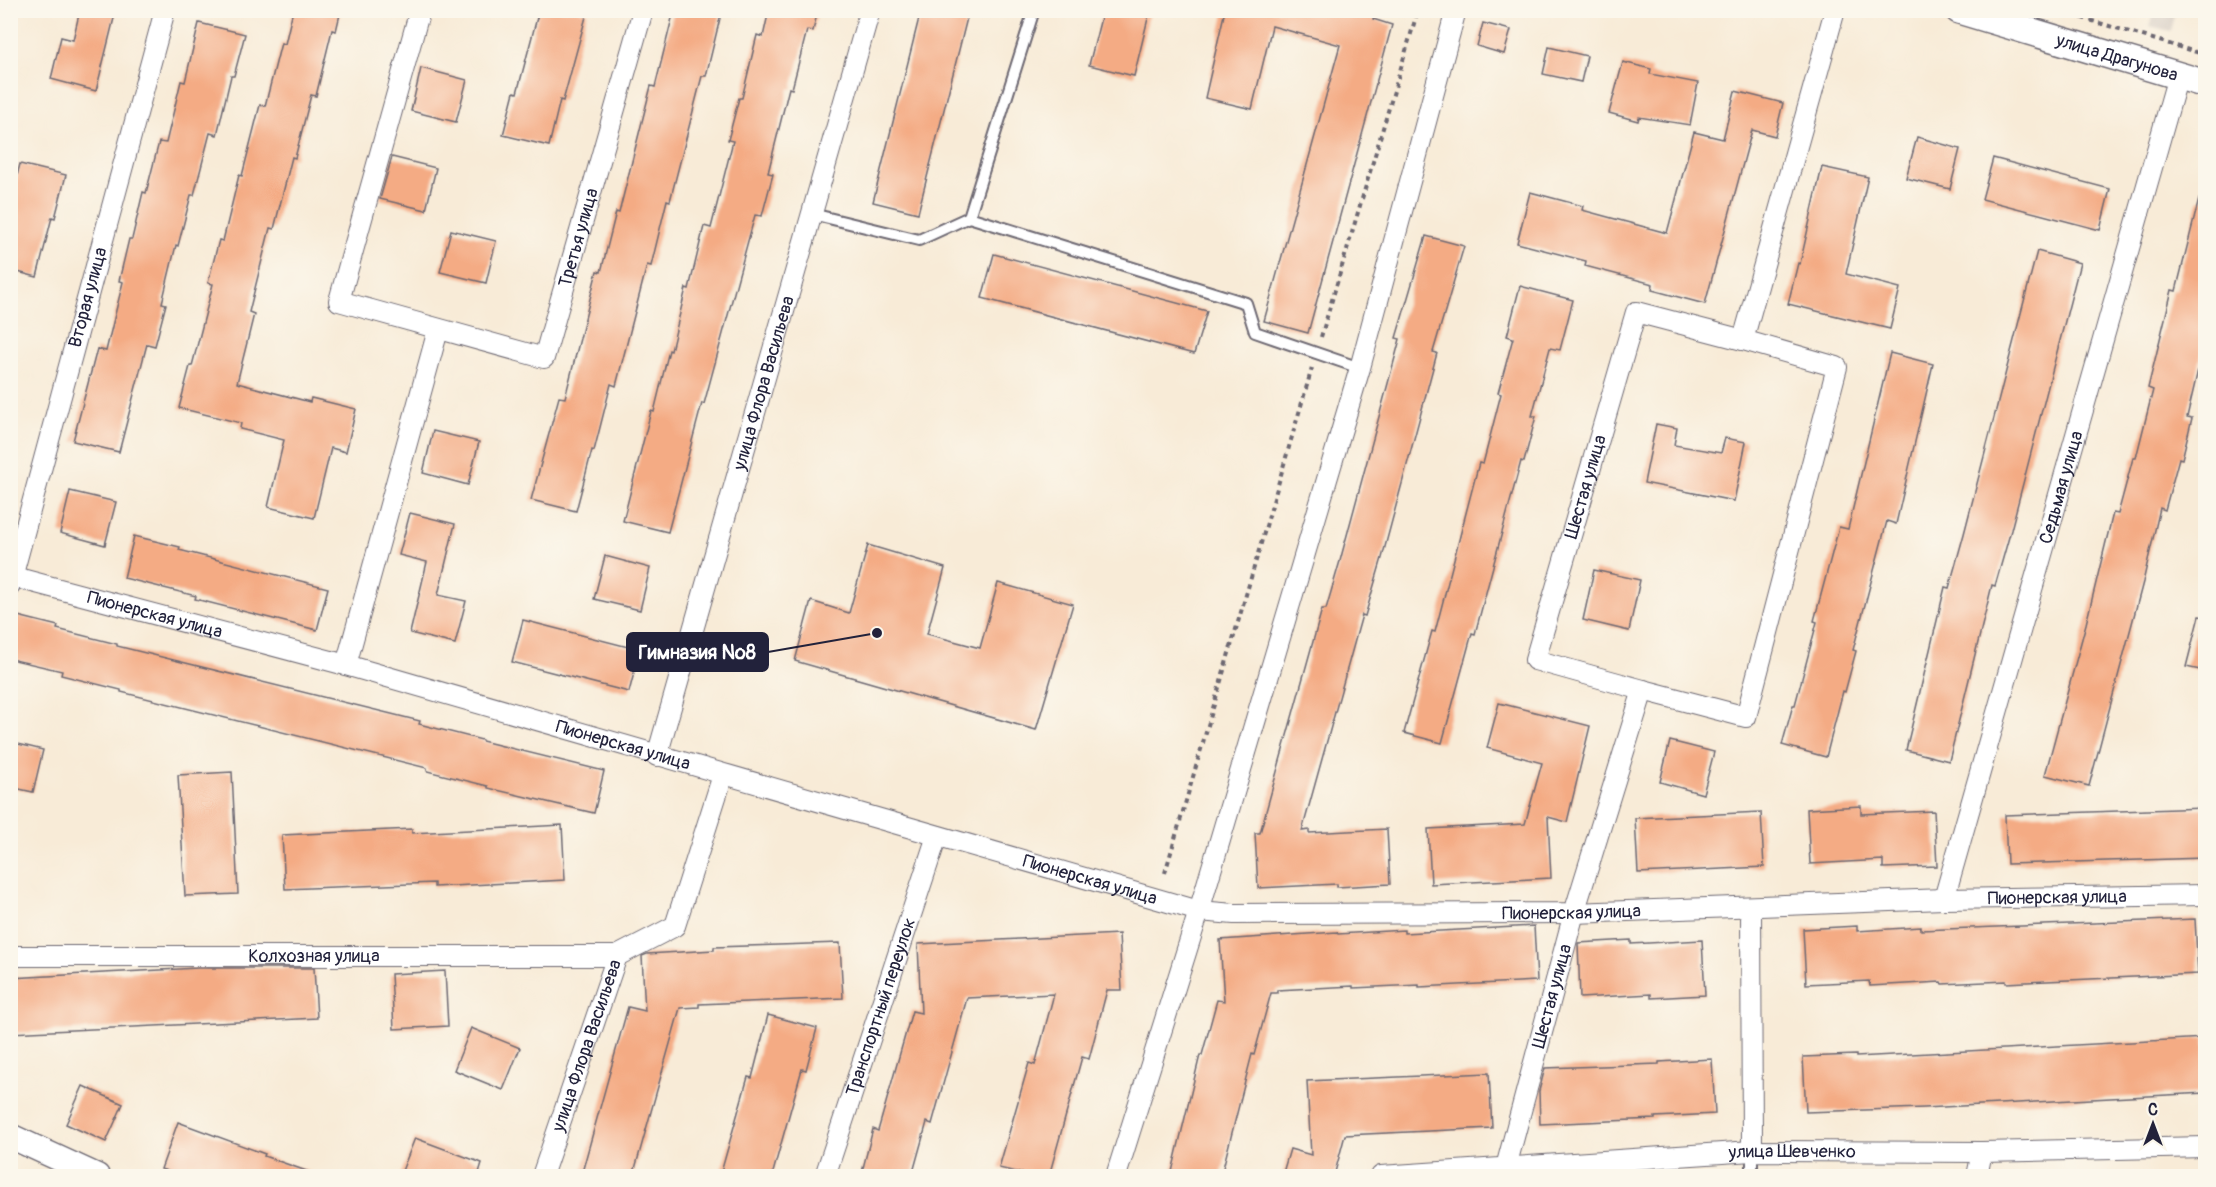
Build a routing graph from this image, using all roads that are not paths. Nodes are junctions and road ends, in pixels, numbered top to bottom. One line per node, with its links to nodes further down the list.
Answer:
1 (165, 10): 16 (street, Вторая улица)
2 (420, 10): 13 (street, Третья улица)
3 (643, 10): 13 (street, Третья улица)
4 (870, 10): 11 (street, улица Флора Васильева)
5 (1035, 10): 12 (lane)
6 (1456, 10): 15 (street)
7 (1835, 10): 14 (street)
8 (1959, 10): 9 (main road, улица Драгунова)
9 (2178, 76): 10 (main road, улица Драгунова); 23 (street, Седьмая улица)
10 (2205, 84)
11 (812, 214): 12 (lane); 19 (street, улица Флора Васильева)
12 (969, 217): 15 (lane)
13 (438, 330): 17 (street)
14 (1743, 339): 18 (street, Шестая улица); 18 (street, Шестая улица)
15 (1360, 368): 25 (street)
16 (11, 579): 17 (street, Пионерская улица)
17 (346, 666): 19 (street, Пионерская улица)
18 (1643, 690): 26 (street, Шестая улица)
19 (657, 756): 20 (street, Пионерская улица)
20 (723, 775): 21 (street, Пионерская улица); 28 (street, улица Флора Васильева)
21 (937, 836): 25 (street, Пионерская улица); 36 (street, Транспортный переулок)
22 (2205, 895): 23 (street, Пионерская улица)
23 (1944, 899): 24 (street, Пионерская улица)
24 (1751, 907): 26 (street, Пионерская улица); 31 (street)
25 (1198, 911): 26 (street, Пионерская улица); 37 (street)
26 (1574, 913): 33 (street, Шестая улица)
27 (10, 956): 28 (street, Колхозная улица)
28 (617, 956): 35 (street, улица Флора Васильева)
29 (10, 1136): 34 (street)
30 (2205, 1147): 32 (street, улица Шевченко)
31 (1752, 1150): 32 (street, улица Шевченко); 33 (street, улица Шевченко); 39 (lane)
32 (1982, 1152): 40 (street)
33 (1506, 1167): 38 (street, улица Шевченко)
34 (97, 1176)
35 (543, 1176)
36 (825, 1176)
37 (1116, 1176)
38 (1381, 1176)
39 (1752, 1176)
40 (1977, 1176)

